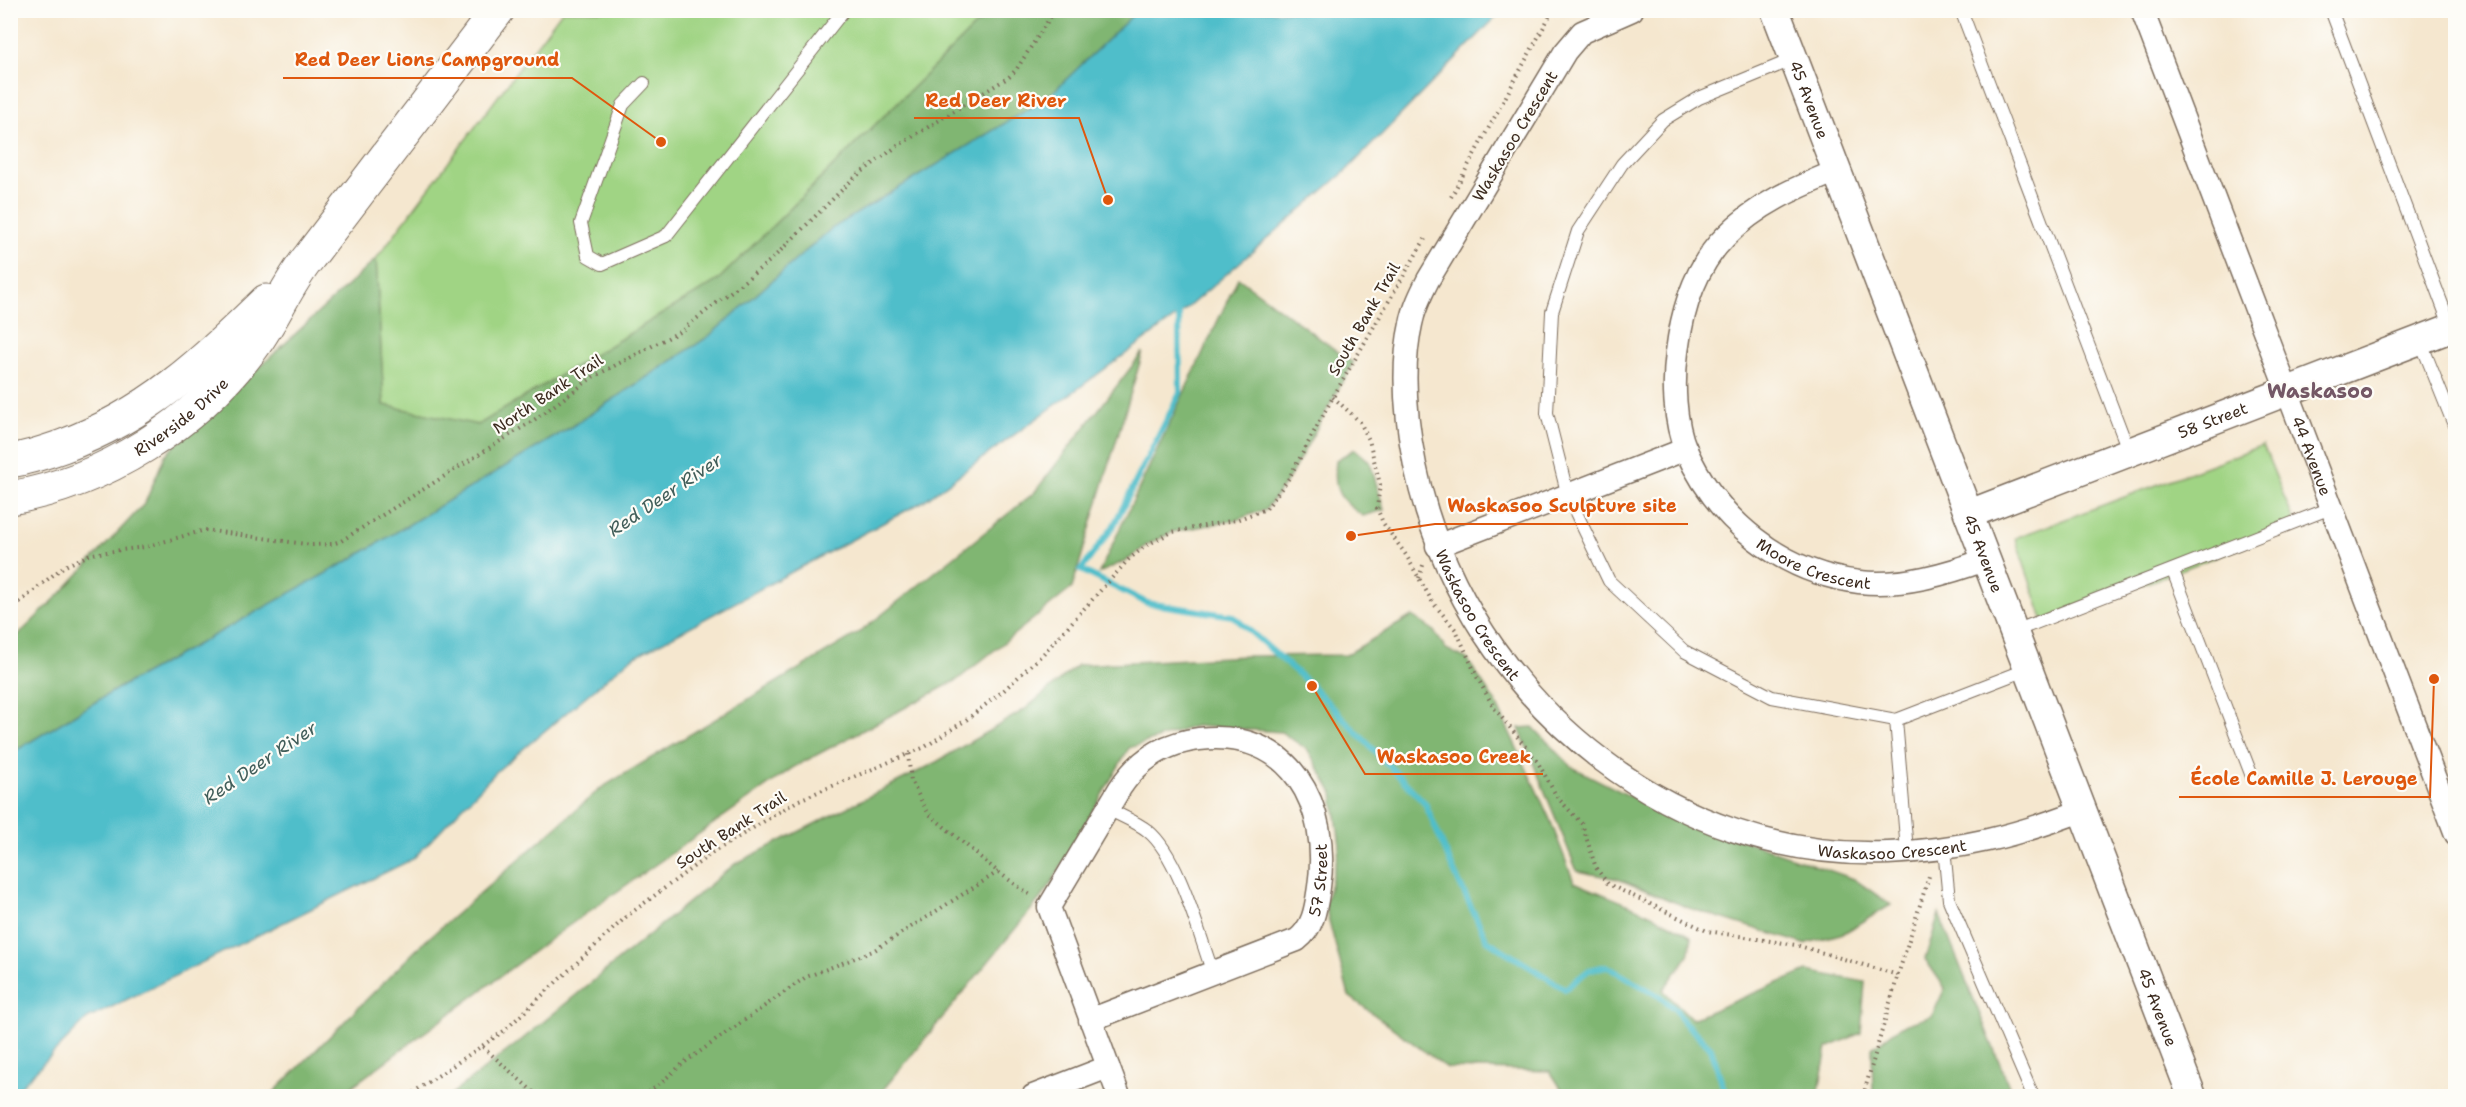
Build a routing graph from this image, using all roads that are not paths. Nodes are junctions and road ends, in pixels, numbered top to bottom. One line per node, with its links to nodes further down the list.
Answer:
1 (498, 10): 11 (main road, Riverside Drive)
2 (844, 10): 9 (lane)
3 (1632, 10): 25 (street, Waskasoo Crescent)
4 (1775, 10): 8 (street, 45 Avenue)
5 (1961, 10): 19 (lane)
6 (2142, 10): 14 (street, 44 Avenue)
7 (2331, 10): 12 (lane)
8 (1794, 59): 10 (street, 45 Avenue); 21 (lane)
9 (644, 83)
10 (1837, 171): 18 (street, Moore Crescent); 24 (street, 45 Avenue)
11 (300, 268): 15 (main road, Riverside Drive); 17 (main road, Riverside Drive)
12 (2453, 327): 13 (street, 58 Street)
13 (2420, 340): 14 (street, 58 Street); 16 (lane)
14 (2286, 391): 19 (street, 58 Street); 23 (street, 44 Avenue)
15 (137, 411): 17 (main road); 20 (main road, Riverside Drive)
16 (2456, 430)
17 (157, 437): 22 (main road, Riverside Drive)
18 (1686, 449): 21 (street); 26 (street, Moore Crescent)
19 (2129, 452): 24 (street, 58 Street)
20 (10, 461)
21 (1568, 496): 25 (street); 30 (lane)
22 (10, 498)
23 (2331, 508): 27 (lane); 34 (street, 44 Avenue)
24 (1969, 514): 26 (street, 45 Avenue)
25 (1437, 546): 36 (street, Waskasoo Crescent)
26 (1987, 559): 28 (street, 45 Avenue)
27 (2173, 571): 28 (lane); 31 (lane)
28 (2014, 631): 29 (street, 45 Avenue)
29 (2029, 669): 30 (lane); 33 (street, 45 Avenue)
30 (1896, 720): 36 (lane)
31 (2253, 779)
32 (1108, 808): 37 (lane); 37 (street, 57 Street); 38 (street, 57 Street)
33 (2083, 810): 35 (street, Waskasoo Crescent); 43 (street, 45 Avenue)
34 (2456, 834)
35 (1940, 849): 36 (street, Waskasoo Crescent); 42 (lane)
36 (1907, 851)
37 (1213, 973): 38 (street, 57 Street)
38 (1090, 1020): 39 (street)
39 (1108, 1067): 40 (street); 41 (street)
40 (1032, 1096)
41 (1119, 1096)
42 (2032, 1096)
43 (2192, 1096)

